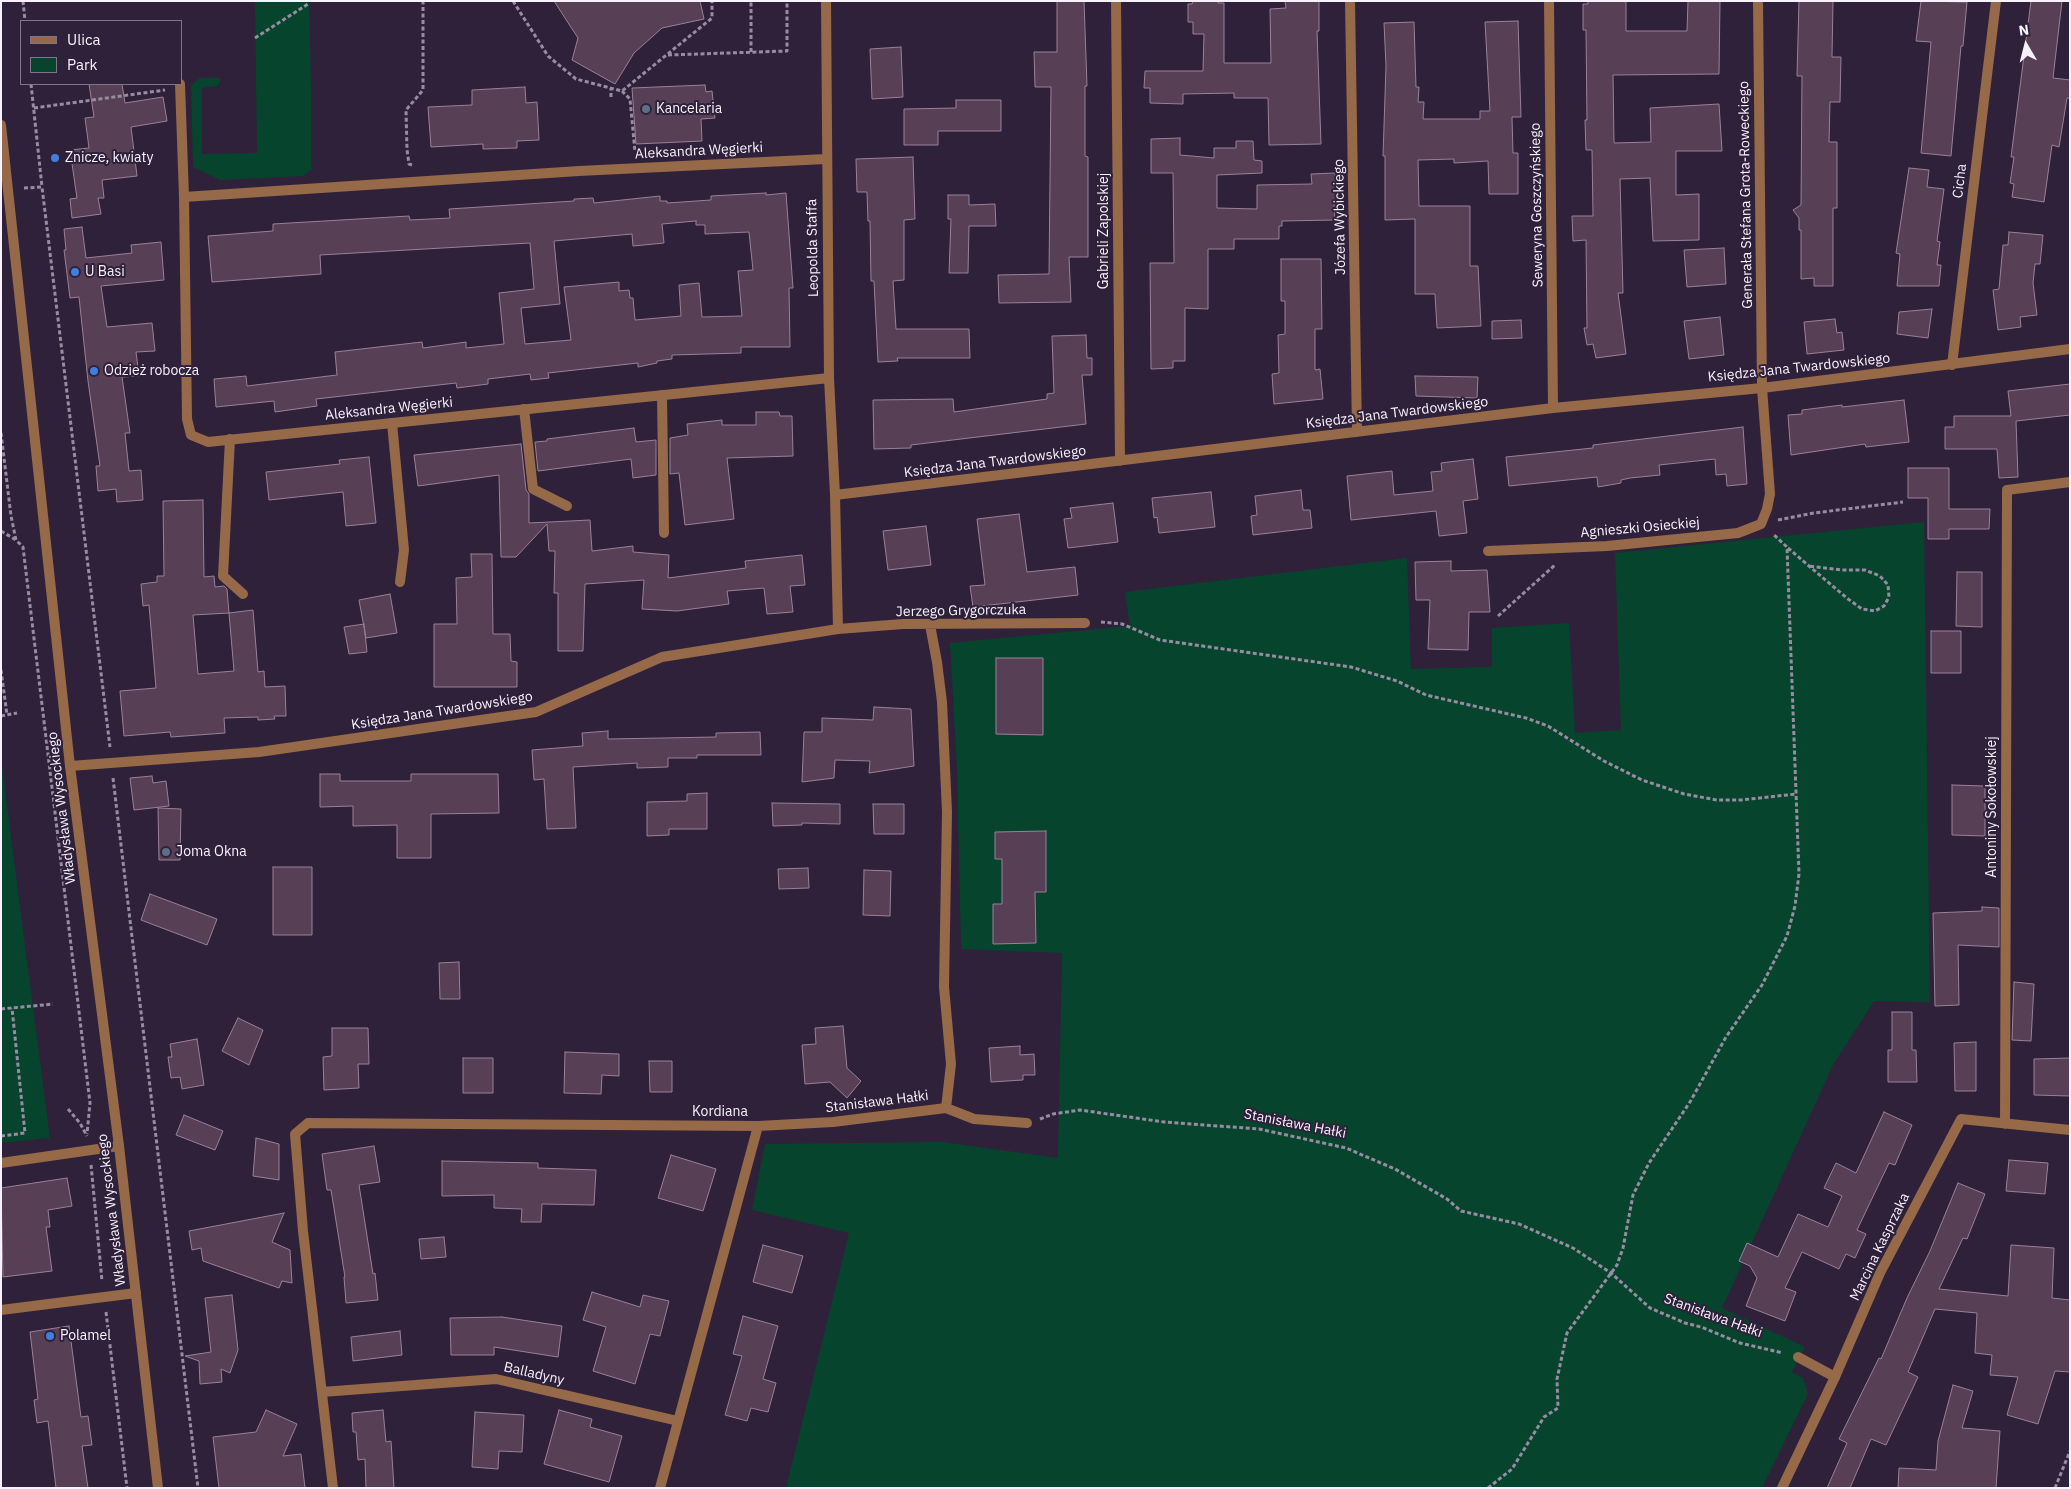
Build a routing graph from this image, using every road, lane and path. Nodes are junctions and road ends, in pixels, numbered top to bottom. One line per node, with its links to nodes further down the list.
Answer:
1 (23, 1): 14 (path)
2 (423, 1): 27 (path)
3 (513, 1): 20 (path)
4 (712, 1): 17 (path)
5 (751, 1): 16 (path)
6 (787, 1): 16 (path)
7 (826, 1): 26 (street, Leopolda Staffa)
8 (1116, 1): 42 (street, Gabrieli Zapolskiej)
9 (1350, 1): 39 (street, Józefa Wybickiego)
10 (1549, 1): 36 (street, Seweryna Goszczyńskiego)
11 (1758, 1): 34 (street, Generała Stefana Grota-Roweckiego)
12 (1996, 1): 32 (street, Cicha)
13 (308, 4): 15 (path)
14 (25, 20)
15 (255, 38)
16 (751, 52): 17 (path)
17 (668, 55): 21 (path)
18 (32, 85): 23 (path)
19 (180, 86): 23 (path); 30 (street, Aleksandra Węgierki)
20 (611, 88): 21 (path); 22 (path)
21 (622, 91): 25 (path)
22 (611, 97)
23 (34, 108): 29 (path)
24 (1, 125): 28 (street, Władysława Wysockiego)
25 (636, 155)
26 (826, 159): 30 (street, Aleksandra Węgierki); 33 (street, Leopolda Staffa)
27 (416, 167)
28 (9, 188): 29 (path); 68 (street, Władysława Wysockiego)
29 (42, 188): 67 (path)
30 (184, 197): 41 (street, Aleksandra Węgierki)
31 (2070, 349): 32 (street, Księdza Jana Twardowskiego)
32 (1952, 365): 34 (street, Księdza Jana Twardowskiego)
33 (829, 378): 35 (street, Aleksandra Węgierki); 46 (street, Leopolda Staffa)
34 (1762, 388): 36 (street, Księdza Jana Twardowskiego); 49 (street, Generała Stefana Grota-Roweckiego)
35 (662, 395): 37 (street, Aleksandra Węgierki); 51 (street)
36 (1553, 408): 39 (street, Księdza Jana Twardowskiego)
37 (524, 409): 38 (street, Aleksandra Węgierki); 48 (street)
38 (392, 422): 41 (street, Aleksandra Węgierki); 57 (street)
39 (1357, 432): 42 (street, Księdza Jana Twardowskiego)
40 (1, 433): 44 (path)
41 (230, 439): 58 (street)
42 (1120, 461): 46 (street, Księdza Jana Twardowskiego)
43 (1, 474): 44 (path)
44 (6, 474): 52 (path)
45 (2070, 482): 76 (street, Antoniny Sokołowskiej)
46 (835, 495): 62 (street)
47 (1903, 502): 49 (path)
48 (567, 506)
49 (1761, 524): 53 (street, Agnieszki Osieckiej); 54 (path)
50 (1, 531): 52 (path)
51 (664, 532)
52 (16, 540): 74 (path)
53 (1574, 547): 55 (street, Agnieszki Osieckiej); 59 (path)
54 (1788, 547): 56 (path); 69 (path)
55 (1488, 551)
56 (1809, 566): 56 (path)
57 (400, 582)
58 (242, 594)
59 (1498, 616)
60 (1085, 623): 61 (street, Jerzego Grygorczuka); 69 (path)
61 (930, 625): 62 (street, Jerzego Grygorczuka); 73 (street)
62 (838, 629): 67 (street, Księdza Jana Twardowskiego)
63 (1, 670): 65 (path)
64 (17, 713): 65 (path)
65 (7, 715): 66 (path)
66 (1, 716)
67 (112, 763): 68 (street, Księdza Jana Twardowskiego); 91 (path)
68 (70, 766): 80 (street, Władysława Wysockiego)
69 (1796, 794): 82 (path)
70 (53, 1004): 71 (path)
71 (12, 1008): 72 (path); 79 (path)
72 (1, 1009)
73 (946, 1108): 75 (street, Stanisława Hałki); 77 (street, Stanisława Hałki)
74 (68, 1109)
75 (1027, 1123): 82 (path, Stanisława Hałki)
76 (2005, 1124): 78 (street, Marcina Kasprzaka); 86 (street, Marcina Kasprzaka)
77 (758, 1126): 87 (street, Kordiana); 88 (street, Kordiana)
78 (2070, 1130)
79 (1, 1136)
80 (119, 1146): 81 (street); 83 (street, Władysława Wysockiego)
81 (1, 1163)
82 (1611, 1273): 85 (path, Stanisława Hałki); 94 (path)
83 (136, 1293): 84 (street); 90 (street, Władysława Wysockiego)
84 (1, 1310)
85 (1798, 1357): 86 (street)
86 (1835, 1377): 95 (street, Marcina Kasprzaka)
87 (322, 1392): 88 (street, Balladyny); 92 (street)
88 (678, 1421): 93 (street, Kordiana)
89 (2070, 1451): 96 (path)
90 (158, 1488)
91 (198, 1488)
92 (333, 1488)
93 (660, 1488)
94 (1488, 1488)
95 (1782, 1488)
96 (2055, 1488)

